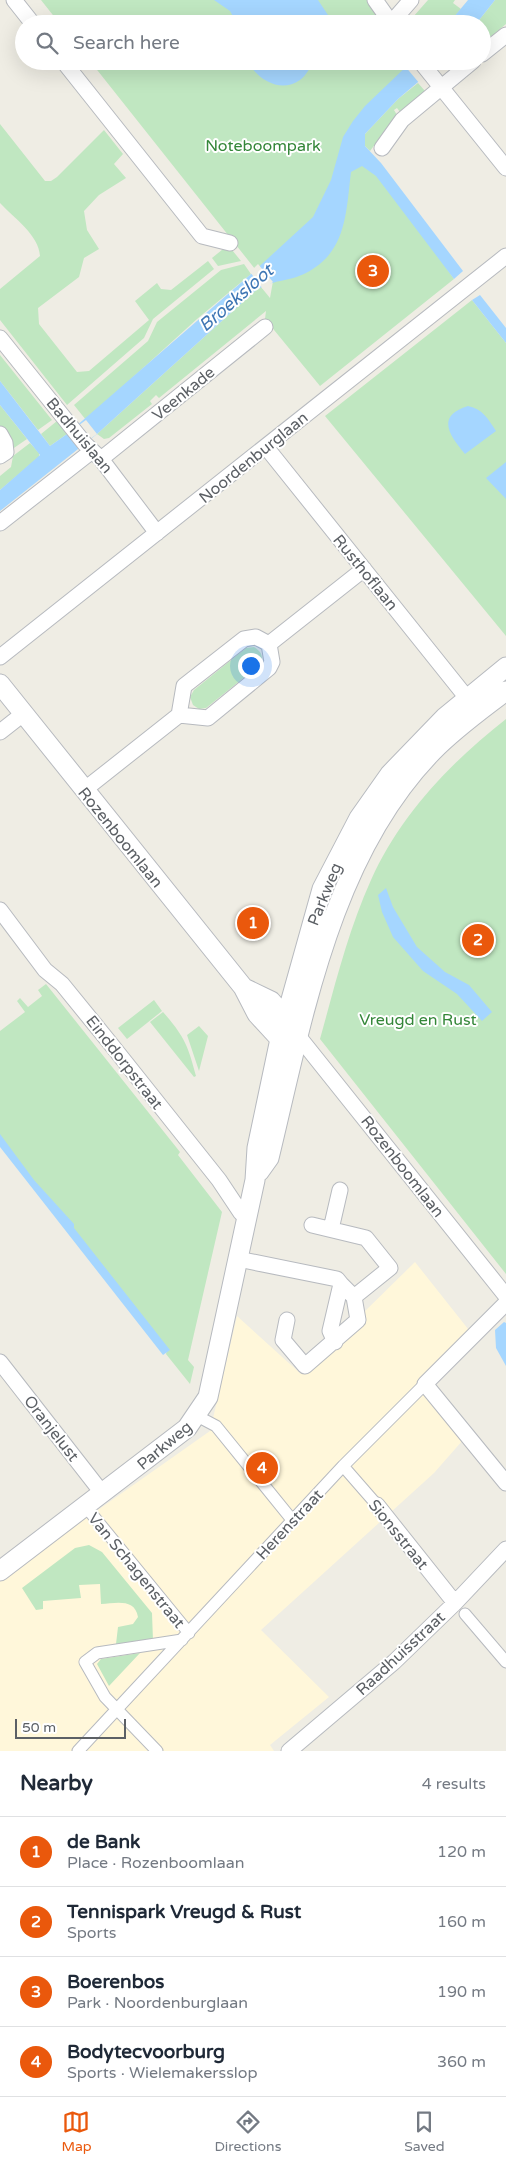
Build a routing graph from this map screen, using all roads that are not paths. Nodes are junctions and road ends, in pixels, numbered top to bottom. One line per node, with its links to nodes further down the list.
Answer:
1 (14, 0): 4 (street)
2 (375, 0): 5 (street)
3 (411, 0): 6 (street)
4 (26, 15)
5 (385, 15)
6 (398, 15)
7 (506, 35): 8 (street)
8 (491, 47)
9 (70, 70): 15 (street)
10 (427, 70): 12 (street)
11 (459, 70): 12 (street)
12 (438, 84): 13 (street); 14 (street)
13 (382, 148)
14 (506, 168)
15 (230, 243)
16 (506, 256): 20 (street, Noordenburglaan)
17 (265, 327): 21 (street, Veenkade)
18 (0, 338): 21 (street, Badhuislaan)
19 (0, 434): 22 (street)
20 (266, 446): 24 (street, Noordenburglaan); 25 (street, Rusthoflaan)
21 (92, 451): 23 (street, Veenkade); 24 (street, Badhuislaan)
22 (3, 454)
23 (0, 523)
24 (158, 533): 27 (street, Noordenburglaan)
25 (364, 569): 26 (street); 31 (street, Rusthoflaan)
26 (269, 644): 33 (street); 33 (street)
27 (0, 657)
28 (506, 667): 31 (street, Parkweg)
29 (0, 684): 32 (street, Rozenboomlaan)
30 (506, 691): 39 (street, Parkweg)
31 (466, 698): 38 (street, Parkweg)
32 (23, 714): 34 (street); 35 (street, Rozenboomlaan)
33 (179, 715): 35 (street)
34 (0, 732)
35 (84, 790): 37 (street, Rozenboomlaan)
36 (0, 910): 43 (street, Einddorpstraat)
37 (244, 988): 38 (street, Rozenboomlaan); 40 (street, Rozenboomlaan)
38 (286, 1015): 39 (street, Rozenboomlaan); 40 (street, Parkweg)
39 (299, 1037): 40 (street); 41 (street, Parkweg); 48 (street, Rozenboomlaan)
40 (280, 1039): 41 (street, Parkweg)
41 (255, 1180): 43 (street, Parkweg)
42 (340, 1190): 45 (street)
43 (248, 1214): 46 (street, Parkweg)
44 (312, 1225): 45 (street)
45 (331, 1230): 49 (street)
46 (238, 1259): 47 (street); 55 (street, Parkweg)
47 (341, 1284): 49 (street); 52 (street)
48 (506, 1296)
49 (354, 1297): 52 (street)
50 (506, 1303): 54 (street, Herenstraat)
51 (287, 1320): 52 (street)
52 (335, 1342)
53 (0, 1362): 58 (street, Oranjelust)
54 (425, 1384): 56 (street, Herenstraat); 57 (street)
55 (197, 1416): 58 (street, Parkweg); 61 (street)
56 (343, 1466): 59 (street, Sionsstraat); 61 (street, Herenstraat)
57 (506, 1482)
58 (103, 1494): 60 (street, Parkweg)
59 (377, 1505): 64 (street, Sionsstraat)
60 (86, 1507): 63 (street, Parkweg); 65 (street, Van Schagenstraat)
61 (293, 1521): 65 (street, Herenstraat)
62 (506, 1548): 64 (street, Raadhuisstraat)
63 (0, 1571)
64 (460, 1608): 66 (street, Sionsstraat); 70 (street, Raadhuisstraat)
65 (185, 1636): 67 (street, Herenstraat); 67 (street)
66 (506, 1662)
67 (118, 1708): 68 (street, Herenstraat); 69 (street)
68 (78, 1751)
69 (157, 1751)
70 (289, 1751)

